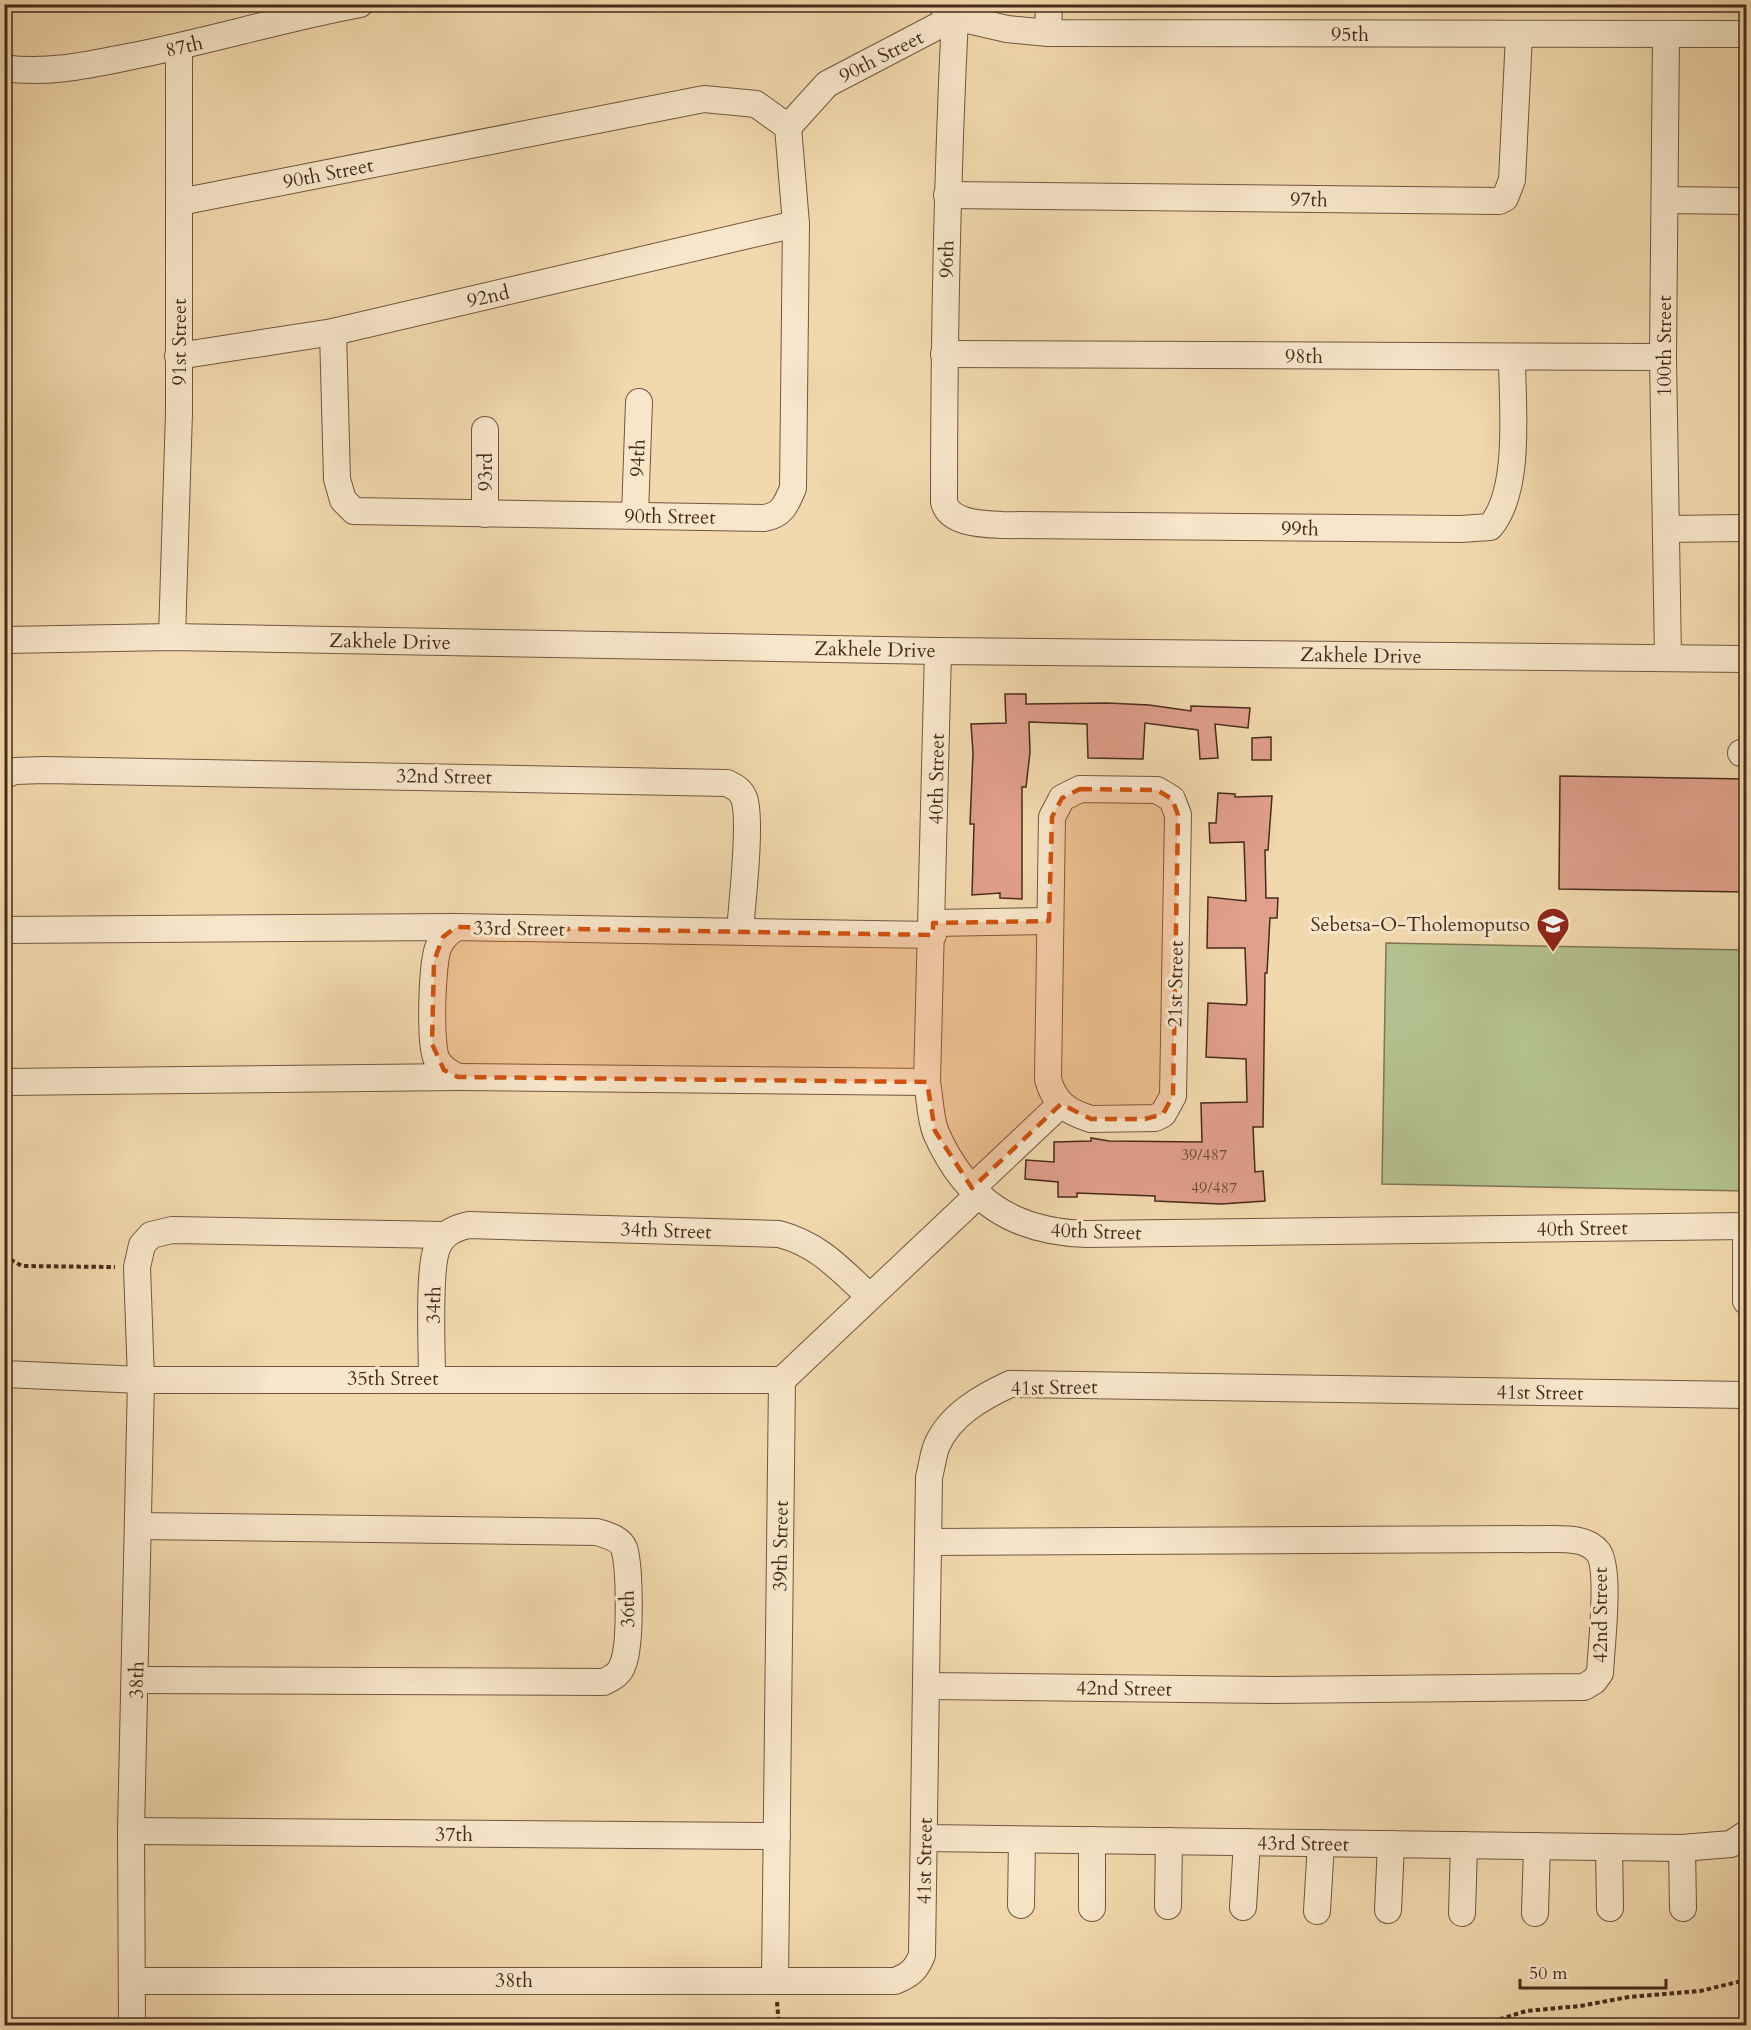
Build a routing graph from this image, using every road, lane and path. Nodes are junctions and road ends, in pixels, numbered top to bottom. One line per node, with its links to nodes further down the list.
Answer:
1 (1049, 4): 4 (street)
2 (348, 6): 8 (street, 87th)
3 (948, 11): 4 (street, 95th); 10 (street, 90th Street); 11 (street, 96th)
4 (1048, 33): 6 (street, 95th)
5 (1746, 34): 7 (street, 95th)
6 (1519, 35): 7 (street, 95th); 11 (street, 97th)
7 (1666, 35): 12 (street, 100th Street)
8 (179, 48): 9 (street, 87th); 14 (street, 91st Street)
9 (4, 68)
10 (788, 128): 14 (street, 90th Street); 15 (street, 90th Street)
11 (947, 195): 17 (street, 96th)
12 (1665, 200): 13 (street); 20 (street, 100th Street)
13 (1746, 201)
14 (180, 202): 18 (street, 91st Street)
15 (796, 224): 16 (street, 92nd); 25 (street, 90th Street)
16 (333, 332): 18 (street, 92nd); 24 (street, 90th Street)
17 (944, 354): 19 (street, 98th); 23 (street, 96th)
18 (178, 356): 28 (street, 91st Street)
19 (1512, 357): 20 (street, 98th); 23 (street, 99th)
20 (1663, 357): 27 (street, 100th Street)
21 (639, 402): 25 (street, 94th)
22 (485, 430): 24 (street, 93rd)
23 (944, 502)
24 (485, 514): 25 (street, 90th Street)
25 (635, 514)
26 (1746, 528): 27 (street)
27 (1666, 529): 31 (street, 100th Street)
28 (172, 637): 29 (street, Zakhele Drive); 30 (street, Zakhele Drive)
29 (4, 640)
30 (938, 651): 31 (street, Zakhele Drive); 36 (street, 40th Street)
31 (1668, 658): 32 (street, Zakhele Drive)
32 (1746, 658)
33 (4, 775): 38 (street, 32nd Street)
34 (1049, 921): 36 (street, 33rd Street); 42 (street, 21st Street); 42 (street, 21st Street)
35 (456, 927): 37 (street); 38 (street, 33rd Street); 39 (street, 33rd Street)
36 (933, 929): 38 (street, 33rd Street); 41 (street, 40th Street)
37 (4, 930)
38 (740, 931)
39 (458, 1077): 40 (street); 41 (street)
40 (4, 1082)
41 (927, 1082): 43 (street, 40th Street)
42 (1061, 1104): 43 (street)
43 (974, 1192): 44 (street, 40th Street); 48 (street)
44 (1746, 1226): 49 (street)
45 (445, 1235): 47 (street, 38th); 48 (street, 34th Street); 51 (street, 34th)
46 (4, 1256): 47 (path)
47 (138, 1267): 52 (street, 38th)
48 (868, 1296): 53 (street)
49 (1746, 1301)
50 (4, 1374): 52 (street, 35th Street)
51 (432, 1378): 52 (street, 35th Street); 53 (street, 35th Street)
52 (141, 1380): 55 (street, 38th)
53 (783, 1380): 61 (street, 39th Street)
54 (1746, 1395): 56 (street, 41st Street)
55 (138, 1526): 57 (street, 38th); 57 (street, 36th)
56 (929, 1542): 58 (street, 41st Street); 58 (street, 42nd Street)
57 (136, 1680): 59 (street, 38th)
58 (927, 1686): 62 (street, 41st Street)
59 (131, 1831): 61 (street, 37th); 85 (street, 38th)
60 (1746, 1834): 72 (street, 43rd Street)
61 (777, 1836): 83 (street, 39th Street)
62 (925, 1838): 63 (street, 43rd Street); 86 (street, 41st Street)
63 (1022, 1840): 64 (street, 43rd Street); 73 (street)
64 (1092, 1840): 65 (street, 43rd Street); 76 (street)
65 (1169, 1841): 66 (street, 43rd Street); 74 (street)
66 (1247, 1842): 67 (street, 43rd Street); 75 (street)
67 (1321, 1843): 68 (street, 43rd Street); 80 (street)
68 (1391, 1844): 69 (street, 43rd Street); 79 (street)
69 (1464, 1845): 70 (street, 43rd Street); 82 (street)
70 (1537, 1846): 71 (street, 43rd Street); 81 (street)
71 (1609, 1847): 72 (street, 43rd Street); 77 (street)
72 (1682, 1848): 78 (street)
73 (1021, 1905)
74 (1168, 1906)
75 (1243, 1907)
76 (1092, 1908)
77 (1610, 1908)
78 (1683, 1908)
79 (1388, 1910)
80 (1317, 1911)
81 (1535, 1912)
82 (1462, 1913)
83 (775, 1980): 85 (street, 38th); 86 (street, 38th)
84 (1746, 1980): 88 (path)
85 (133, 1981): 87 (street, 38th)
86 (895, 1981)
87 (132, 2025)
88 (1478, 2025)

